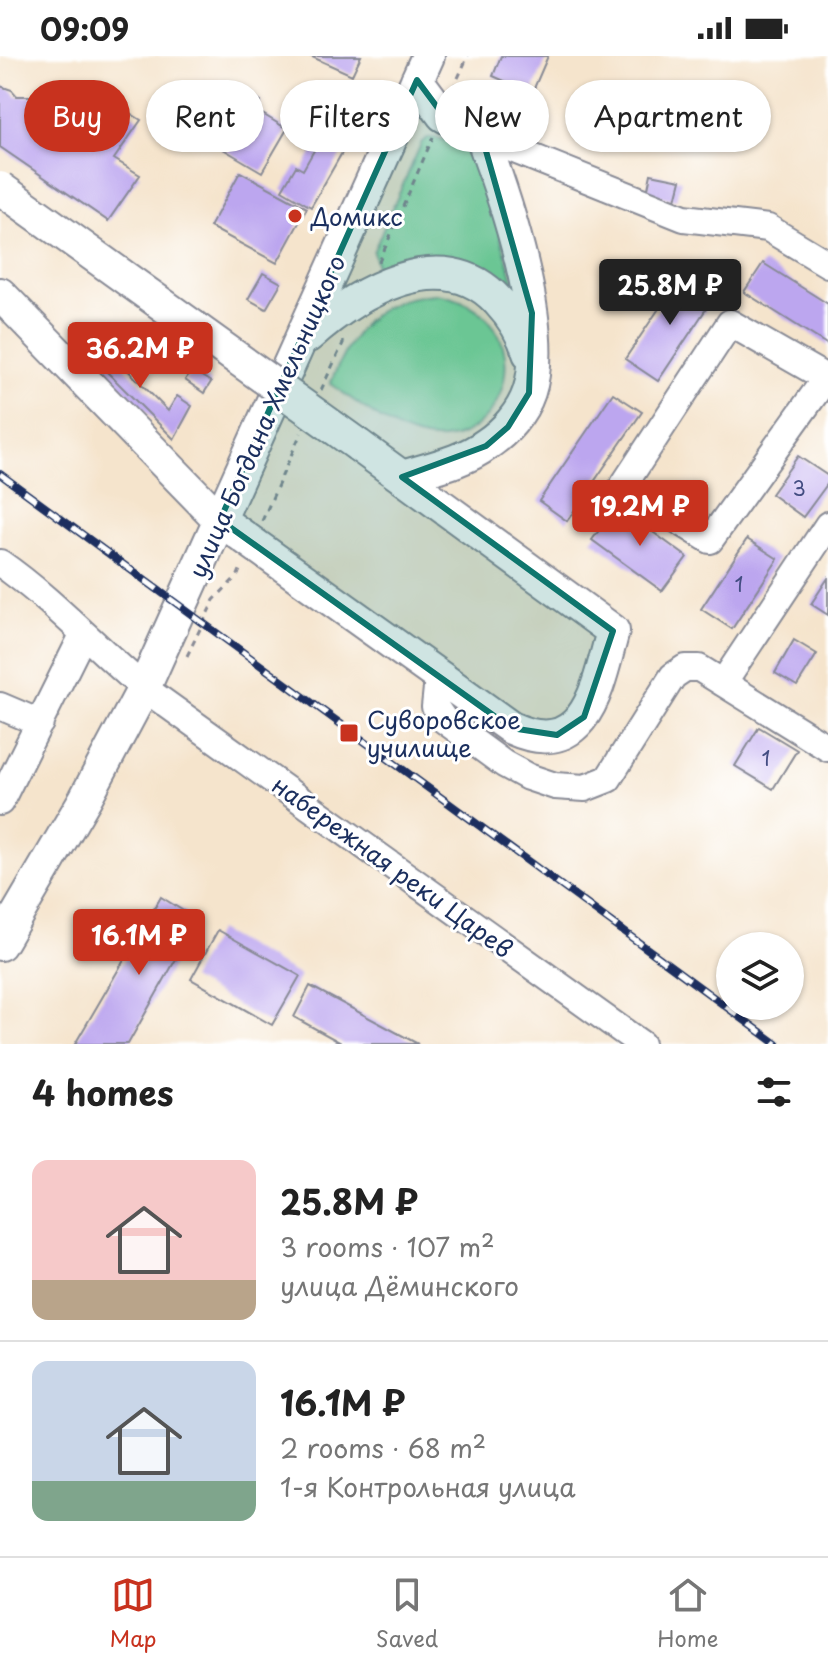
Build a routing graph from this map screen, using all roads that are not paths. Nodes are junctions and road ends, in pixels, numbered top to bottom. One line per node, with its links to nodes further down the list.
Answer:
1 (423, 68): 2 (main road); 6 (main road, улица Богдана Хмельницкого)
2 (435, 96)
3 (487, 152): 11 (main road)
4 (519, 152): 7 (street)
5 (0, 188): 13 (main road, bridge)
6 (338, 256): 8 (main road); 10 (main road, улица Богдана Хмельницкого)
7 (828, 264)
8 (384, 282): 10 (main road); 11 (main road)
9 (0, 294): 14 (main road)
10 (299, 343): 14 (main road, улица Богдана Хмельницкого)
11 (533, 373): 13 (main road)
12 (827, 377): 12 (street)
13 (402, 477): 18 (main road)
14 (220, 520): 18 (main road); 20 (main road, улица Богдана Хмельницкого)
15 (828, 525): 19 (street)
16 (0, 563): 17 (street, набережная реки Царев)
17 (83, 635): 20 (street, набережная реки Царев); 22 (street)
18 (438, 678): 19 (street)
19 (723, 683): 23 (street)
20 (144, 688): 25 (main road, улица Богдана Хмельницкого); 26 (street, набережная реки Царев)
21 (0, 706): 22 (street)
22 (40, 723): 24 (street)
23 (828, 748)
24 (0, 802)
25 (0, 944)
26 (641, 1044)

